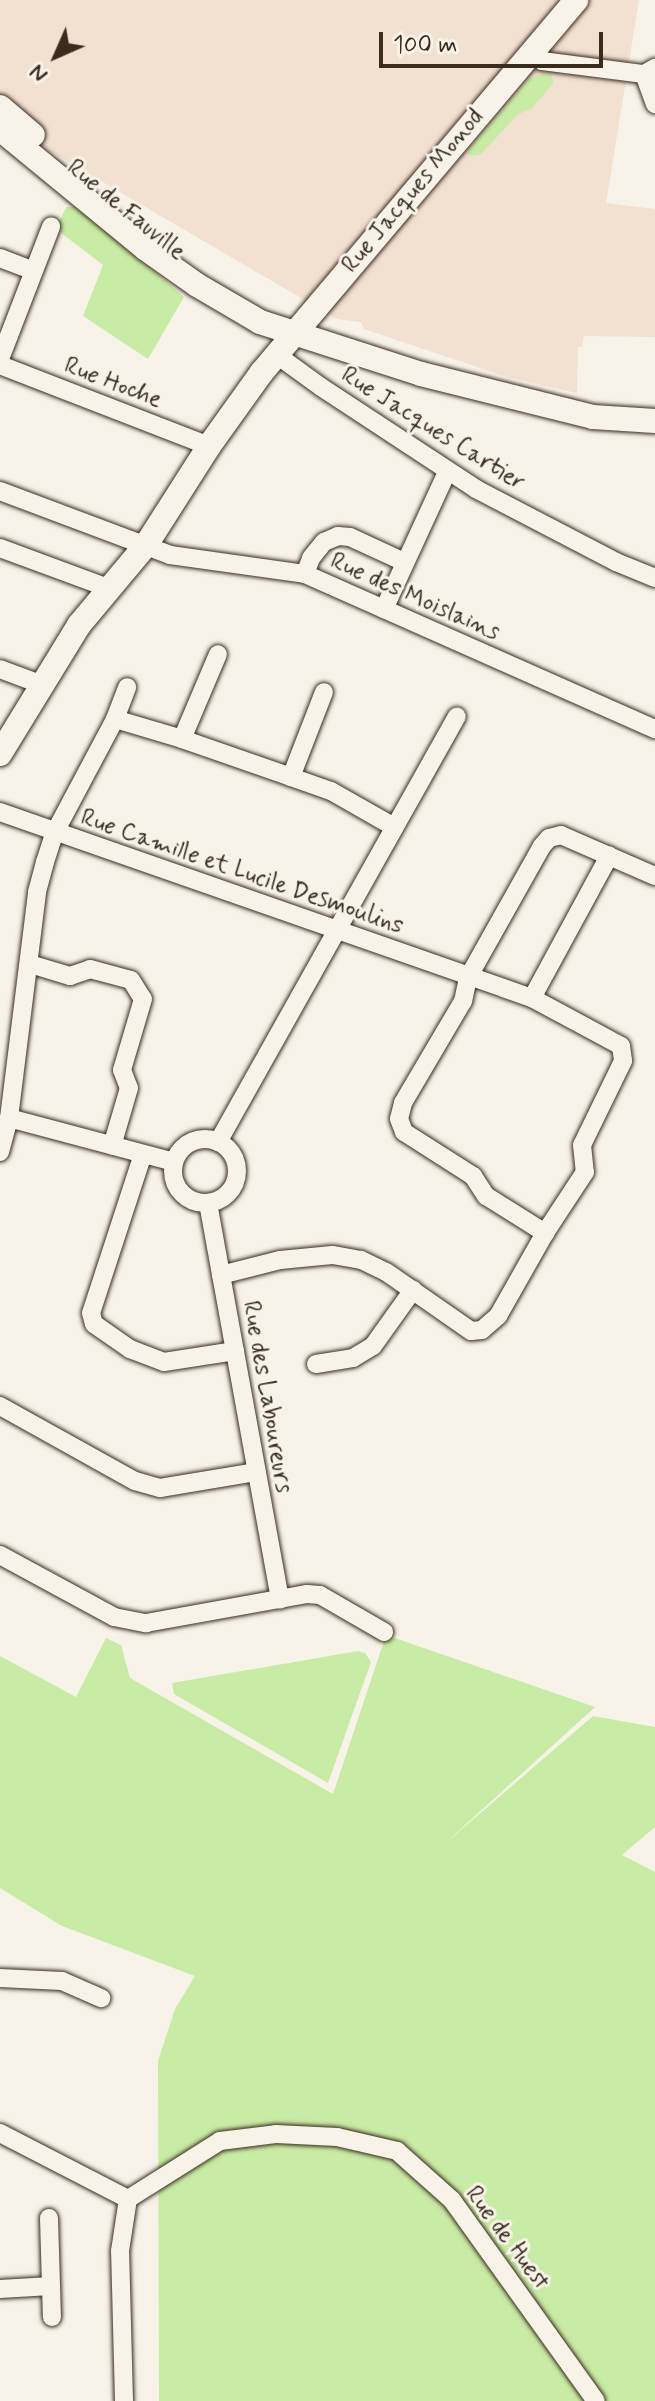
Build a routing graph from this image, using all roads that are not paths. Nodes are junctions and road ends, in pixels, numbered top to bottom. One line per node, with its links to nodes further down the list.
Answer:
1 (576, 0): 2 (main road, Rue Jacques Monod)
2 (532, 51): 3 (street); 10 (main road, Rue Jacques Monod)
3 (649, 71): 4 (street)
4 (655, 104)
5 (0, 107): 10 (main road, Rue de Fauville)
6 (0, 129): 10 (main road, Rue de Fauville)
7 (51, 227): 9 (street)
8 (0, 258): 9 (street)
9 (34, 271): 12 (street)
10 (297, 332): 11 (main road, Rue Jacques Monod); 13 (main road, Rue de Fauville)
11 (277, 355): 14 (main road, Rue Jacques Monod); 15 (street, Rue Jacques Cartier)
12 (0, 362): 14 (street, Rue Hoche)
13 (655, 421)
14 (209, 446): 17 (main road, Rue Jacques Monod)
15 (447, 472): 19 (street); 21 (street, Rue Jacques Cartier)
16 (0, 491): 17 (street, Rue des Moislains)
17 (146, 545): 20 (street, Rue des Moislains); 22 (main road, Rue Jacques Monod)
18 (0, 548): 22 (street)
19 (404, 562): 20 (street); 23 (street)
20 (305, 574): 23 (street, Rue des Moislains)
21 (655, 578)
22 (108, 588): 26 (main road, Rue Jacques Monod)
23 (384, 609): 31 (street, Rue des Moislains)
24 (218, 654): 32 (street)
25 (0, 669): 26 (street)
26 (40, 684): 33 (main road, Rue Jacques Monod)
27 (127, 687): 30 (street)
28 (324, 692): 34 (street)
29 (457, 716): 36 (street)
30 (115, 719): 32 (street); 37 (street)
31 (655, 729)
32 (182, 739): 34 (street)
33 (0, 754)
34 (291, 777): 36 (street)
35 (0, 812): 37 (street, Rue Camille et Lucile Desmoulins)
36 (394, 827): 40 (street)
37 (55, 832): 40 (street, Rue Camille et Lucile Desmoulins); 41 (street)
38 (609, 856): 39 (street); 42 (street); 43 (street)
39 (655, 876)
40 (335, 930): 42 (street, Rue Camille et Lucile Desmoulins); 45 (street)
41 (30, 964): 44 (street); 46 (street)
42 (468, 978): 43 (street, Rue Camille et Lucile Desmoulins); 51 (street)
43 (532, 998): 51 (street, Rue Camille et Lucile Desmoulins)
44 (9, 1118): 46 (street); 47 (street)
45 (218, 1142): 49 (street); 50 (street)
46 (112, 1146): 48 (street)
47 (0, 1152)
48 (143, 1154): 49 (street); 54 (street)
49 (174, 1162): 50 (street)
50 (208, 1203): 52 (street, Rue des Laboureurs)
51 (545, 1233): 53 (street)
52 (221, 1275): 53 (street); 54 (street, Rue des Laboureurs)
53 (413, 1290): 55 (street)
54 (235, 1351): 57 (street, Rue des Laboureurs)
55 (316, 1364)
56 (0, 1406): 57 (street)
57 (257, 1472): 59 (street, Rue des Laboureurs)
58 (0, 1555): 59 (street)
59 (280, 1600): 60 (street)
60 (384, 1632)
61 (0, 1978): 62 (street)
62 (101, 1998)
63 (0, 2133): 64 (street)
64 (128, 2199): 69 (street); 70 (street, Rue de Huest)
65 (49, 2218): 66 (street)
66 (51, 2286): 67 (street); 68 (street)
67 (0, 2289)
68 (52, 2317)
69 (124, 2401)
70 (596, 2401)

